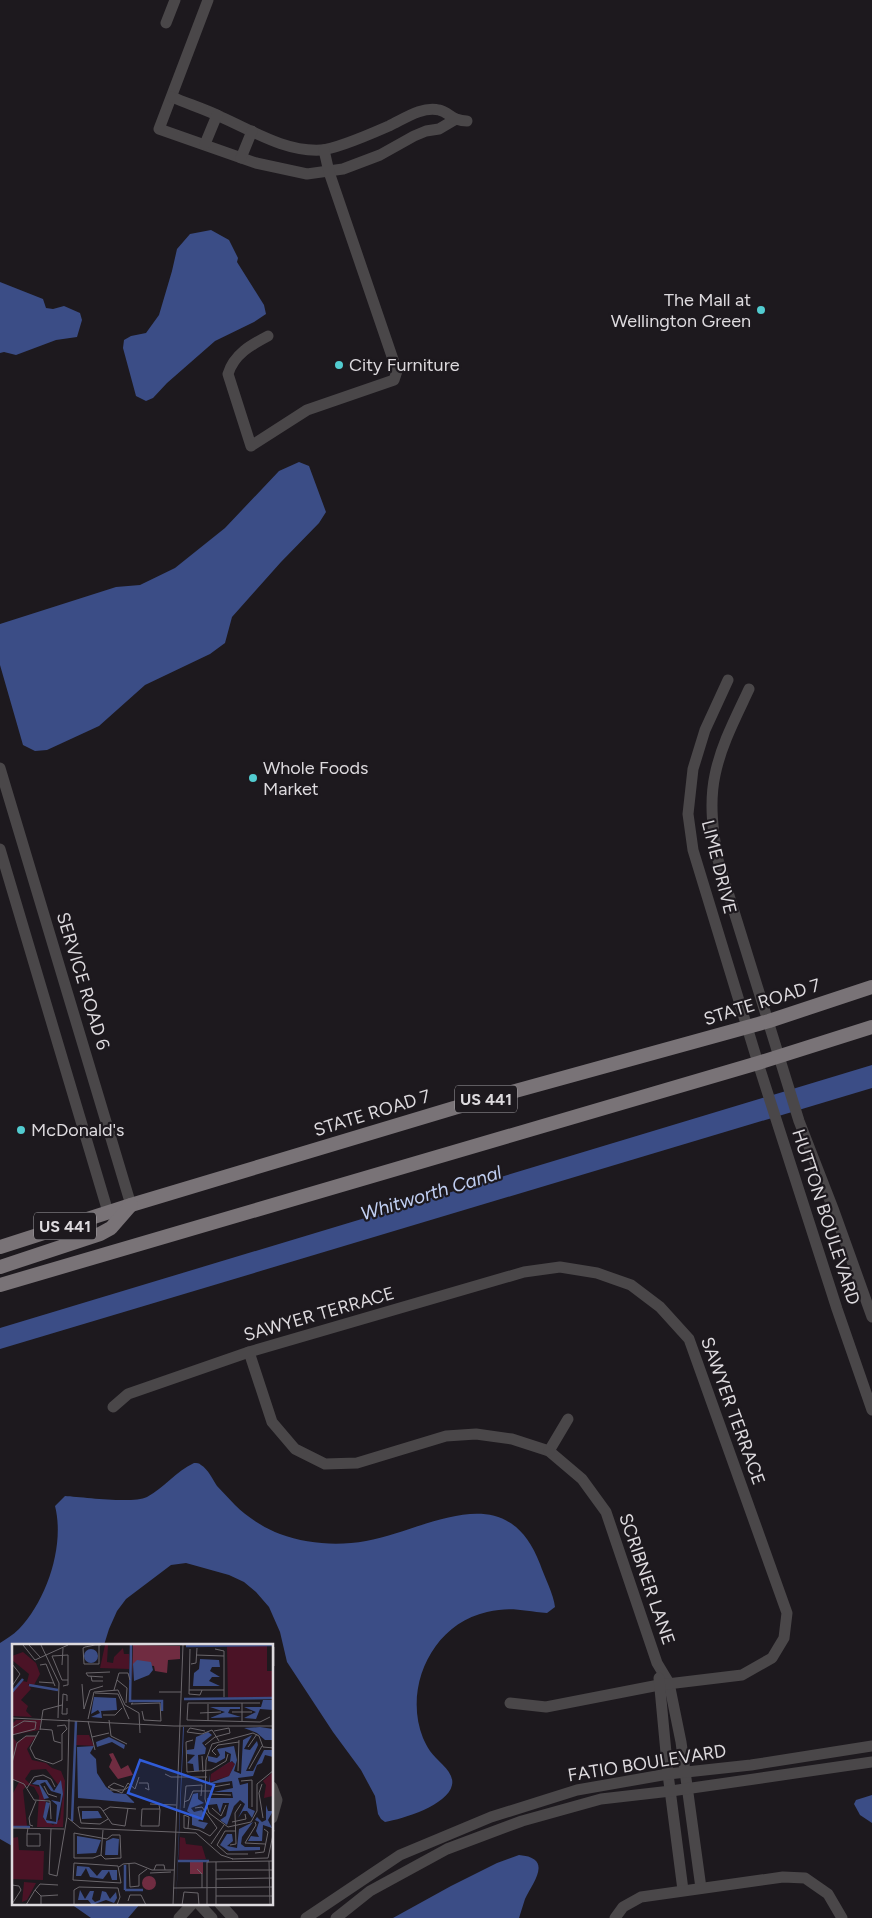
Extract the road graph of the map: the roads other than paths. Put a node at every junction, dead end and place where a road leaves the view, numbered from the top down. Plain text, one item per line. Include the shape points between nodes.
1 (175, 0) edge
2 (208, 0) edge
3 (166, 23) dead end
4 (172, 97) junction
5 (217, 115) junction
6 (252, 131) junction
7 (205, 144) junction
8 (324, 150) junction
9 (241, 158) junction
10 (329, 172) junction
11 (268, 336) dead end
12 (728, 680) dead end
13 (749, 689) dead end
14 (0, 768) edge
15 (0, 849) edge
16 (872, 987) edge
17 (769, 1021) junction
18 (747, 1027) junction
19 (872, 1027) edge
20 (779, 1055) junction
21 (758, 1063) junction
22 (131, 1205) junction
23 (108, 1212) junction
24 (0, 1247) edge
25 (0, 1267) edge
26 (0, 1286) edge
27 (872, 1317) edge
28 (249, 1352) junction
29 (113, 1407) dead end
30 (872, 1410) edge
31 (568, 1419) dead end
32 (548, 1451) junction
33 (664, 1684) junction
34 (510, 1703) dead end
35 (872, 1746) edge
36 (872, 1762) edge
37 (684, 1772) junction
38 (668, 1774) junction
39 (688, 1788) junction
40 (671, 1791) junction
41 (274, 1792) edge
42 (274, 1811) edge
43 (701, 1888) junction
44 (683, 1890) junction
45 (190, 1906) edge
46 (201, 1906) edge
47 (222, 1906) edge
48 (179, 1918) edge
49 (212, 1918) edge
50 (233, 1918) edge
51 (306, 1918) edge
52 (336, 1918) edge
53 (615, 1918) edge
54 (842, 1918) edge

1 - 3 street
2 - 4 street
4 - 5 street
4 - 7 street via 159,129
5 - 6 street
5 - 7 street
6 - 8 street via 291,147
6 - 9 street
7 - 9 street
8 - 10 street
8 - 10 street via 429,110 440,110 461,120 414,136 380,155
9 - 10 street via 286,171 307,174
10 - 11 street via 397,371 394,380 307,410 251,446 228,374 232,364 248,346
12 - 18 street, LIME DRIVE via 693,768 688,814 693,850
13 - 17 street, LIME DRIVE via 727,736 715,775 712,830 718,860
14 - 22 street, SERVICE ROAD 6
15 - 23 street
16 - 17 main road, STATE ROAD 7 / US 441
17 - 18 main road, STATE ROAD 7 / US 441
17 - 20 street, LIME DRIVE
18 - 21 street, LIME DRIVE
18 - 22 main road, STATE ROAD 7 / US 441 via 454,1108
19 - 20 main road, US 441
20 - 21 main road, US 441
20 - 27 street, HUTTON BOULEVARD via 799,1121
21 - 26 main road, US 441
21 - 30 street, HUTTON BOULEVARD
22 - 23 main road, STATE ROAD 7 / US 441
22 - 25 main road via 111,1228 100,1234
23 - 24 main road, STATE ROAD 7 / US 441
28 - 29 street, SAWYER TERRACE via 128,1394
28 - 32 street, SCRIBNER LANE via 272,1422 295,1449 325,1464 357,1463 446,1436 476,1434 512,1438
28 - 33 street, SAWYER TERRACE via 524,1272 560,1267 597,1273 630,1285 660,1307 689,1339 787,1612 784,1638 772,1658 742,1675
31 - 32 street
32 - 33 street, SCRIBNER LANE via 582,1479 606,1512
33 - 34 street, SAWYER TERRACE via 546,1707
33 - 37 street, SCRIBNER LANE via 681,1742
33 - 38 street, SCRIBNER LANE
35 - 37 street, FATIO BOULEVARD
36 - 39 street, FATIO BOULEVARD
37 - 38 street, FATIO BOULEVARD
37 - 39 street, SCRIBNER LANE
38 - 40 street, SCRIBNER LANE
38 - 51 street, FATIO BOULEVARD via 577,1790 491,1817 400,1856
39 - 40 street, FATIO BOULEVARD
39 - 43 street, SCRIBNER LANE
40 - 44 street, SCRIBNER LANE
40 - 52 street, FATIO BOULEVARD via 601,1799 522,1821 447,1849 370,1892
41 - 42 street via 277,1800
43 - 44 street
43 - 54 street via 783,1877 806,1878 828,1894
44 - 53 street via 641,1897 623,1907
45 - 48 street
46 - 49 street
47 - 50 street

